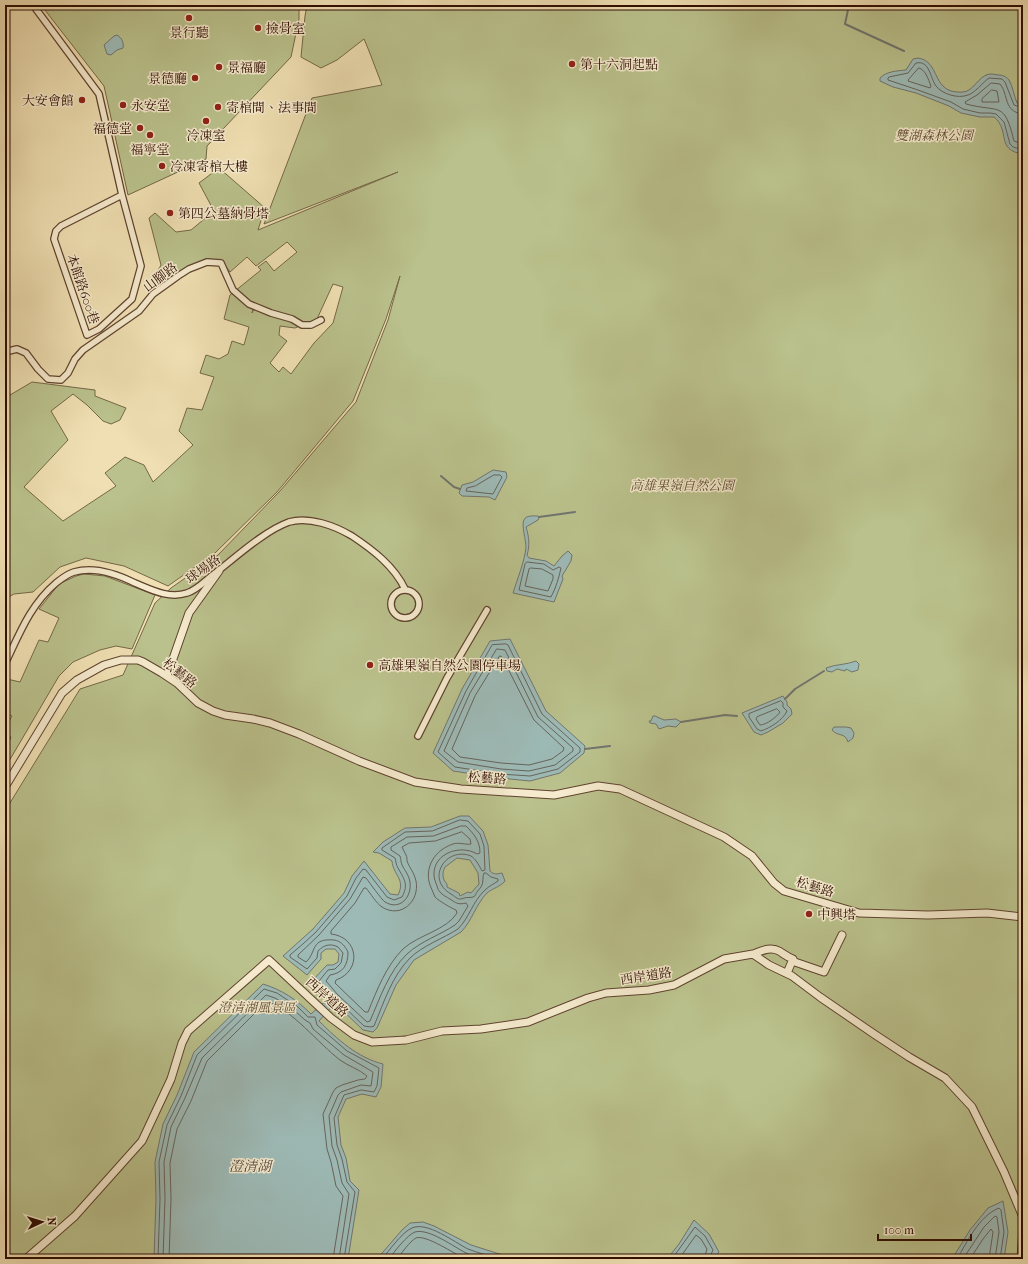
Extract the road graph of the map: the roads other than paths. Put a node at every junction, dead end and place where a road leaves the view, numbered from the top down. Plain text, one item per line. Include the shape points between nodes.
1 (33, 5) edge
2 (122, 195) junction
3 (321, 320) dead end
4 (5, 352) edge
5 (219, 570) junction
6 (405, 589) junction
7 (487, 610) dead end
8 (5, 664) edge
9 (150, 666) junction
10 (166, 676) junction
11 (188, 694) junction
12 (418, 736) dead end
13 (5, 788) edge
14 (1023, 917) edge
15 (842, 935) dead end
16 (753, 954) junction
17 (792, 961) junction
18 (787, 973) junction
19 (1023, 1217) edge
20 (1023, 1228) edge
21 (26, 1259) edge
22 (1021, 1259) edge

1 - 2 street, 本館路600巷 via 99,94
2 - 2 street, 本館路600巷 via 141,266 132,299 100,329 87,336 54,239 56,231 61,226
3 - 4 street, 山腳路 via 302,325 249,304 233,290 221,263 207,262 178,276 153,294 139,311 83,350 61,380 48,379 26,353 17,349
5 - 6 street, 球場路 via 279,527 290,522 316,522 348,534 364,544 387,563
5 - 8 street, 球場路 via 189,593 171,595 151,590 113,574 91,570 72,572 60,579 38,600
5 - 10 street via 189,613
6 - 6 street, 球場路 via 396,592 391,601 396,614 404,618 414,616 420,604 417,595
7 - 12 street via 447,678
9 - 10 street, 松藝路
9 - 11 street
9 - 13 street, 松藝路 via 138,660 121,660 104,665 76,680 62,693
10 - 11 street, 松藝路
11 - 14 street, 松藝路 via 213,711 270,723 415,782 461,789 554,795 598,786 620,789 724,837 752,856 784,891 859,913 987,913
15 - 17 street, 西岸道路 via 824,972
16 - 17 street, 西岸道路 via 775,949 793,959
16 - 18 street
16 - 21 street, 西岸道路 via 724,959 674,985 588,998 528,1022 442,1031 406,1040 372,1042 354,1035 331,1018 269,960 188,1031 171,1079 142,1140 75,1216
17 - 18 street
18 - 19 street via 874,1034 945,1078 972,1107
20 - 22 street

